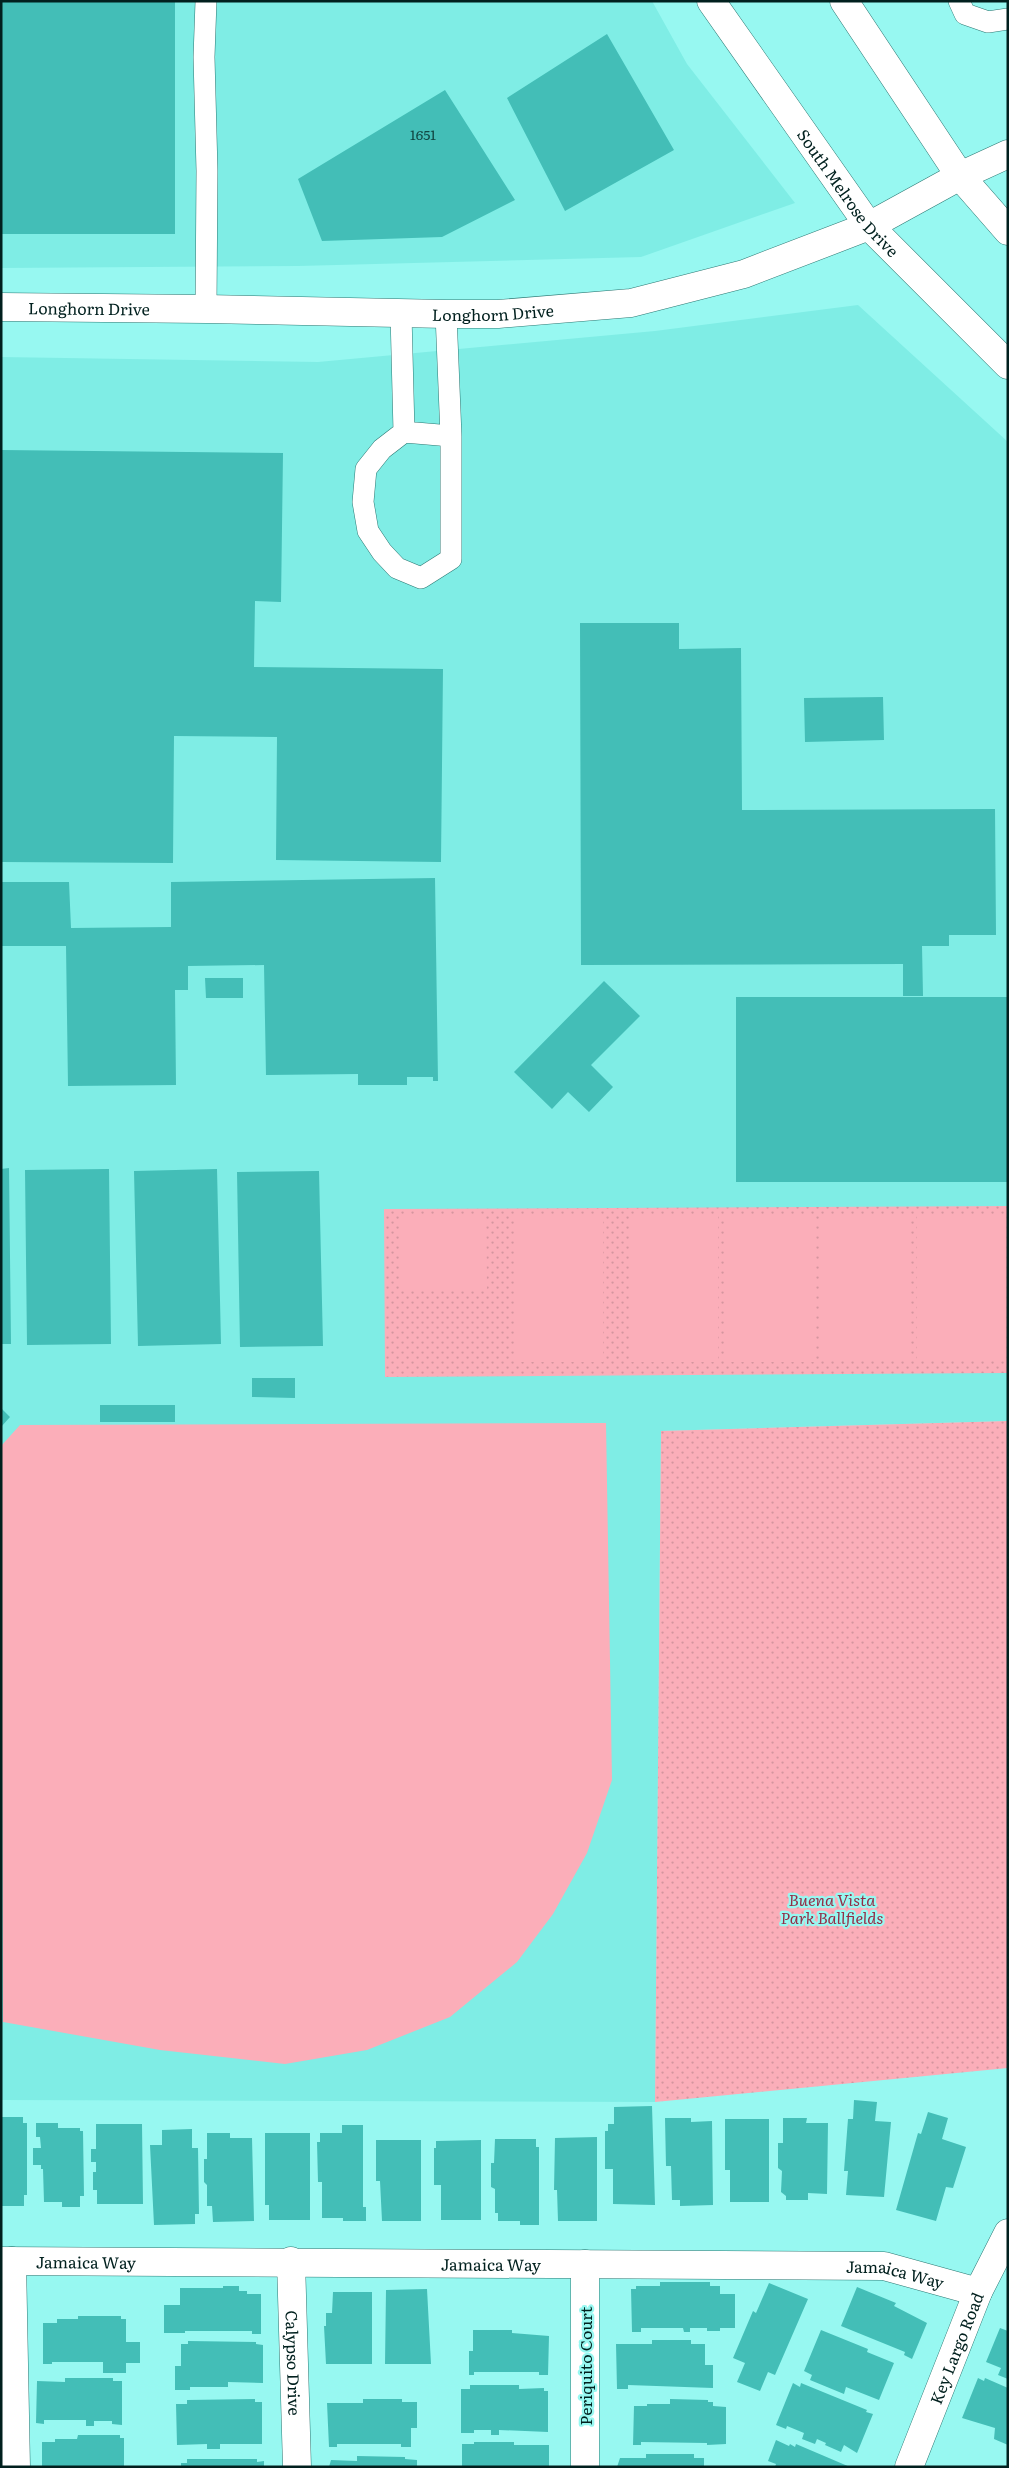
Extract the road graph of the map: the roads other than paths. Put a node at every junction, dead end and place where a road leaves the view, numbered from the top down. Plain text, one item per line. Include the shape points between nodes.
1 (206, 1) edge
2 (711, 1) edge
3 (844, 1) edge
4 (959, 1) edge
5 (1008, 19) edge
6 (1008, 154) edge
7 (960, 176) junction
8 (869, 226) junction
9 (1008, 231) edge
10 (1, 307) edge
11 (206, 309) junction
12 (401, 314) junction
13 (446, 314) junction
14 (1008, 365) edge
15 (404, 432) junction
16 (451, 436) junction
17 (1008, 2234) edge
18 (7, 2261) edge
19 (291, 2261) junction
20 (585, 2264) junction
21 (978, 2292) junction
22 (16, 2467) edge
23 (297, 2467) edge
24 (585, 2467) edge
25 (909, 2467) edge

1 - 11 lane
2 - 8 street, South Melrose Drive
3 - 7 street
4 - 5 lane via 965,14 988,22
6 - 7 street, Longhorn Drive
7 - 8 street, Longhorn Drive
7 - 9 street
8 - 13 street, Longhorn Drive via 744,274 631,303 498,314
8 - 14 street, South Melrose Drive
10 - 11 street, Longhorn Drive
11 - 12 street, Longhorn Drive
12 - 13 street, Longhorn Drive
12 - 15 lane
13 - 16 lane
15 - 16 lane
15 - 16 lane via 382,449 366,469 363,502 368,531 382,552 397,568 422,578 451,559
17 - 21 street, Key Largo Road
18 - 19 street, Jamaica Way
18 - 22 street
19 - 20 street, Jamaica Way
19 - 23 street, Calypso Drive
20 - 21 street, Jamaica Way via 884,2266
20 - 24 street, Periquito Court
21 - 25 street, Key Largo Road

